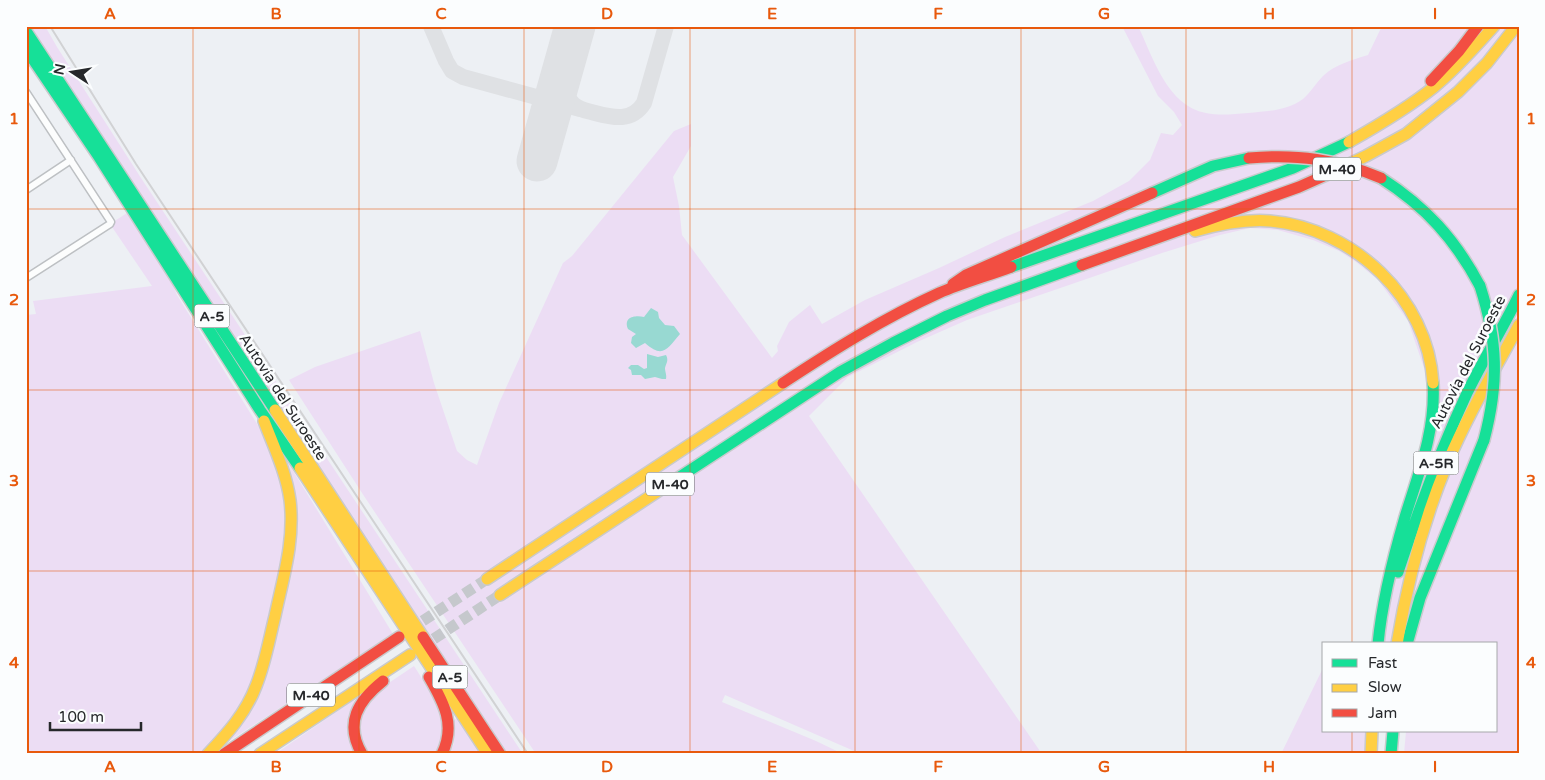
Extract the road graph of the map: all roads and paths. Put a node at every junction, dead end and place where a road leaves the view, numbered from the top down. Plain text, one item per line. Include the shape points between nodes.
1 (1478, 26) edge
2 (1494, 26) edge
3 (1516, 26) edge
4 (26, 31) edge
5 (26, 49) edge
6 (28, 96) edge
7 (1413, 104) junction
8 (71, 160) junction
9 (26, 190) edge
10 (1119, 251) junction
11 (26, 278) edge
12 (940, 293) junction
13 (1519, 294) edge
14 (1519, 325) edge
15 (260, 410) junction
16 (349, 543) junction
17 (487, 579) tunnel mouth
18 (500, 596) tunnel mouth
19 (399, 637) tunnel mouth
20 (1378, 642) edge
21 (1383, 642) edge
22 (1397, 642) edge
23 (1407, 642) edge
24 (1372, 732) edge
25 (1388, 732) edge
26 (1393, 732) edge
27 (208, 754) edge
28 (224, 754) edge
29 (260, 754) edge
30 (362, 754) edge
31 (442, 754) edge
32 (488, 754) edge
33 (500, 754) edge
34 (1371, 754) edge
35 (1389, 754) edge

1 - 7 highway
2 - 7 highway, M-40 via 1465,59
3 - 10 highway, M-40 via 1464,86 1406,134 1299,187
4 - 33 highway, Autovía del Suroeste / A-5
5 - 15 highway, Autovía del Suroeste / A-5 via 99,157
6 - 8 street
7 - 12 highway, M-40 via 1338,148 1293,168
8 - 9 street
8 - 11 street via 110,224
10 - 18 highway, M-40 via 984,300 864,358
10 - 20 highway via 1155,245 1200,229 1236,222 1282,222 1310,229 1358,253 1398,291 1423,337 1435,393 1426,457 1390,571
12 - 17 highway, M-40 via 822,357
12 - 23 highway, bridge via 966,275 1166,186 1213,166 1249,158 1308,156 1348,165 1381,178 1417,202 1463,254 1480,286 1492,325 1496,370 1491,416 1484,440 1428,579
13 - 21 highway, Autovía del Suroeste / A-5R via 1461,405 1437,460 1397,573
14 - 22 highway, Autovía del Suroeste / A-5R via 1472,408 1447,464 1424,524 1404,600
15 - 16 highway, Autovía del Suroeste / A-5
15 - 27 highway via 285,474 292,528 289,553 256,687 241,716
16 - 31 highway via 349,551 440,696 449,723
16 - 32 highway, Autovía del Suroeste / A-5
19 - 28 highway, M-40
24 - 34 highway
25 - 35 highway
26 - 35 highway
29 - 30 highway, M-40 via 410,655 359,705 354,730 356,746

